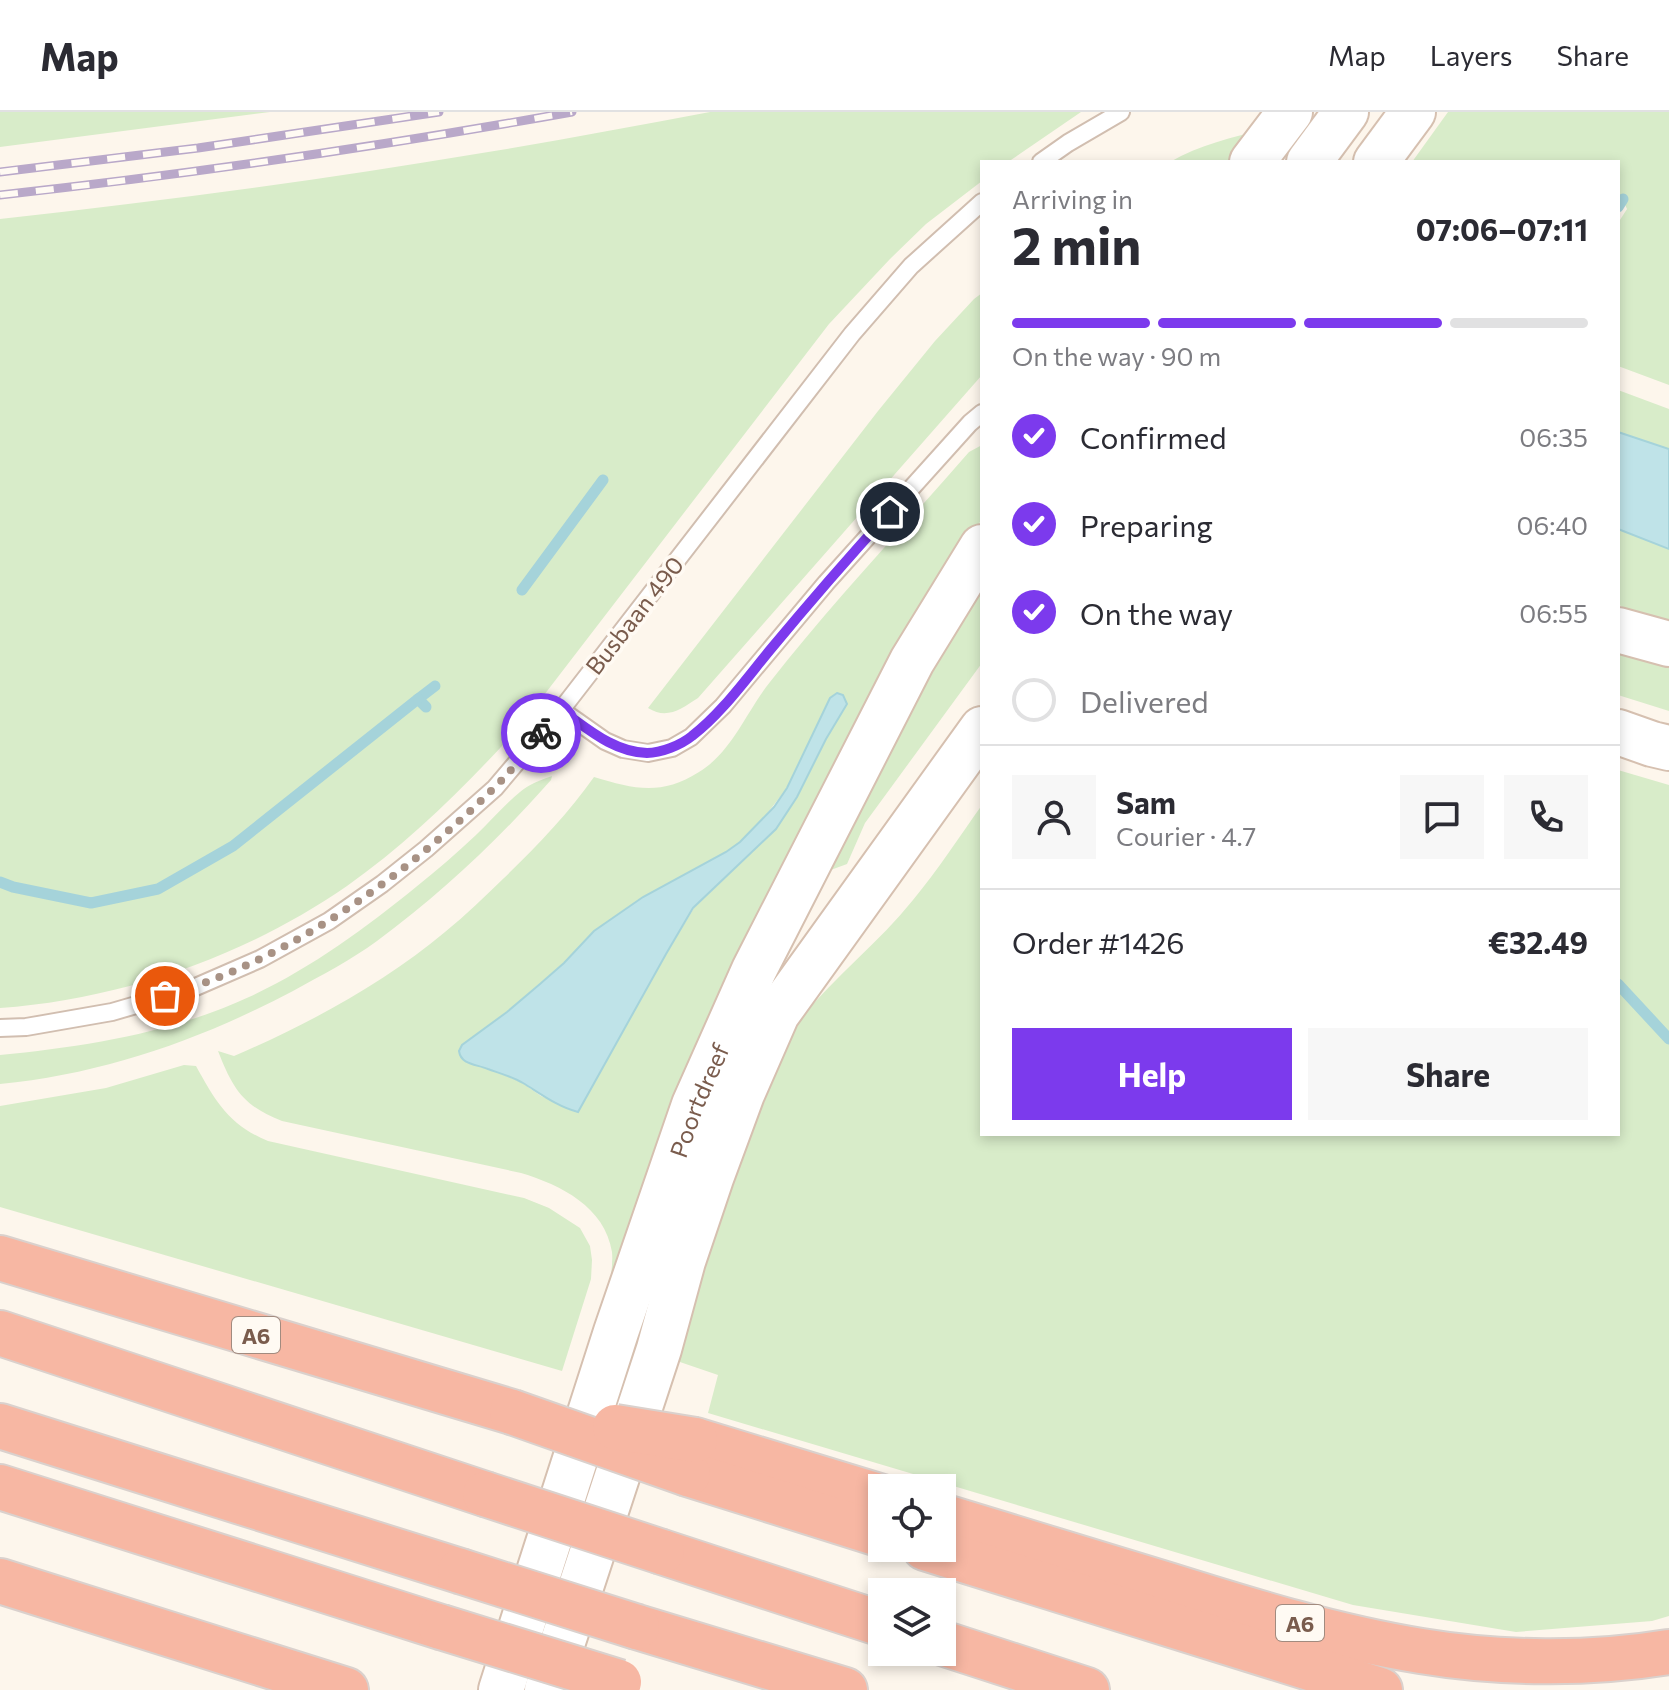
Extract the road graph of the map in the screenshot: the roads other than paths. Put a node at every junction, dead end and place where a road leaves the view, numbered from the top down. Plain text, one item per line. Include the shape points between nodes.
1 (1121, 112) edge
2 (1290, 112) edge
3 (1346, 112) edge
4 (1413, 112) edge
5 (1044, 160) edge
6 (1254, 160) edge
7 (1310, 160) edge
8 (1377, 160) edge
9 (980, 204) edge
10 (980, 415) edge
11 (980, 550) edge
12 (1620, 631) edge
13 (1669, 644) edge
14 (561, 710) junction
15 (980, 732) edge
16 (1620, 733) edge
17 (1669, 748) edge
18 (0, 1028) edge
19 (0, 1258) edge
20 (0, 1333) edge
21 (0, 1426) edge
22 (692, 1457) junction
23 (0, 1487) edge
24 (868, 1494) edge
25 (956, 1520) edge
26 (868, 1529) edge
27 (956, 1558) edge
28 (0, 1581) edge
29 (868, 1619) edge
30 (956, 1648) edge
31 (1669, 1652) edge
32 (300, 1682) edge
33 (631, 1686) edge
34 (346, 1690) edge
35 (501, 1690) edge
36 (547, 1690) edge
37 (845, 1690) edge
38 (1087, 1690) edge
39 (1380, 1690) edge

1 - 5 lane
2 - 6 main road
3 - 7 main road
4 - 8 main road
9 - 14 lane, Busbaan 490 via 911,266 852,334
10 - 14 lane via 691,737 648,753 623,749
11 - 35 main road, Poortdreef via 912,661 754,970 694,1105
12 - 13 main road
14 - 18 lane, Busbaan 490 via 495,788 426,849 329,921 191,989 112,1012
15 - 36 main road, Poortdreef via 777,1014 711,1178
16 - 17 main road
19 - 22 highway, A6, bridge via 512,1412
20 - 29 highway, bridge
21 - 37 highway, bridge
22 - 24 highway, A6
22 - 26 highway, A6
23 - 33 highway, bridge
25 - 31 highway, A6 via 1261,1614 1422,1651 1570,1662
27 - 39 highway, A6
28 - 32 highway
30 - 38 highway
32 - 34 highway

